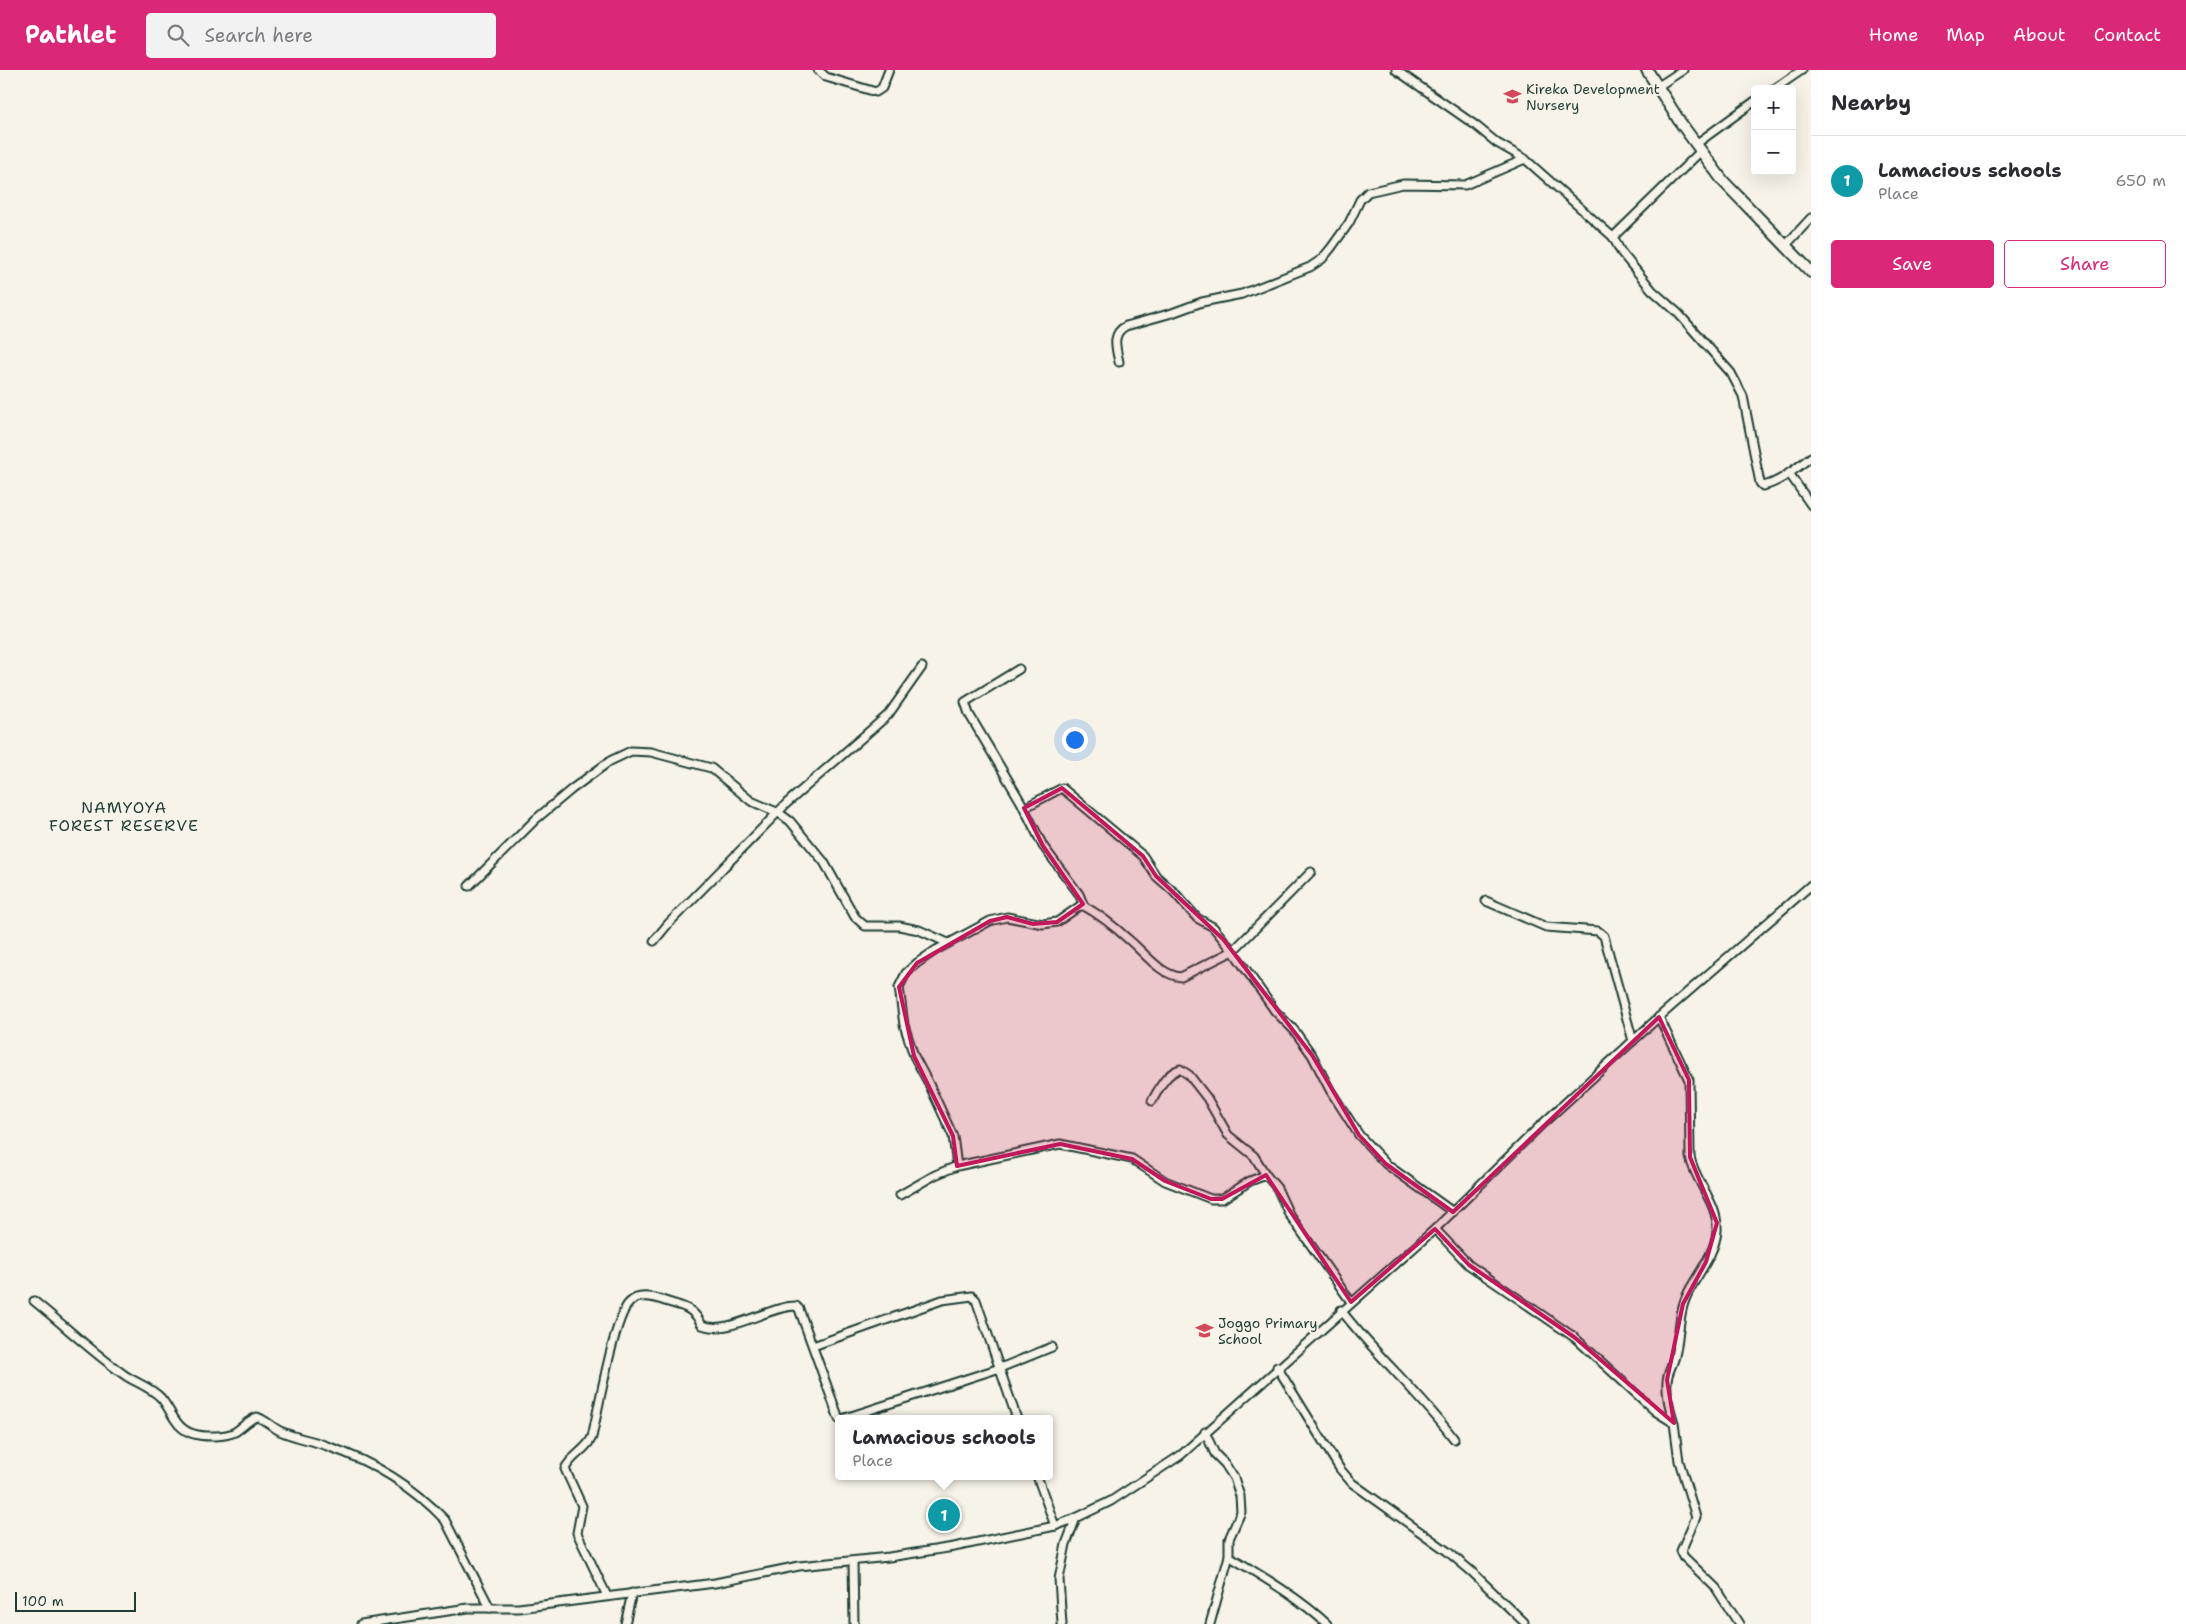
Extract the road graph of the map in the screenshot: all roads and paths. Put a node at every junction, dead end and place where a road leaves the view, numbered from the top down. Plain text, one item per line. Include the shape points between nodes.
1 (818, 70) edge
2 (890, 70) edge
3 (1396, 70) edge
4 (1647, 70) edge
5 (1683, 70) edge
6 (1802, 70) edge
7 (1780, 85) edge
8 (1657, 87) junction
9 (1751, 104) edge
10 (1698, 148) junction
11 (1525, 159) junction
12 (1811, 218) edge
13 (1613, 237) junction
14 (1786, 246) junction
15 (1811, 272) edge
16 (1119, 362) dead end
17 (1811, 458) edge
18 (1789, 473) junction
19 (1811, 504) edge
20 (922, 667) dead end
21 (1019, 669) dead end
22 (1024, 808) junction
23 (779, 813) junction
24 (1311, 872) dead end
25 (1811, 885) edge
26 (469, 886) dead end
27 (1486, 901) dead end
28 (1084, 906) junction
29 (654, 941) dead end
30 (948, 944) junction
31 (1233, 951) junction
32 (1659, 1017) junction
33 (1633, 1041) junction
34 (1152, 1101) dead end
35 (957, 1166) junction
36 (1266, 1175) junction
37 (900, 1196) dead end
38 (1453, 1212) junction
39 (1435, 1228) junction
40 (34, 1301) dead end
41 (1351, 1302) junction
42 (1341, 1310) junction
43 (813, 1346) junction
44 (1052, 1347) dead end
45 (1000, 1368) junction
46 (1277, 1368) junction
47 (839, 1415) edge
48 (853, 1415) edge
49 (1016, 1415) edge
50 (1674, 1423) junction
51 (1205, 1432) junction
52 (1454, 1439) dead end
53 (1038, 1480) edge
54 (1076, 1518) junction
55 (1054, 1526) junction
56 (1228, 1556) junction
57 (853, 1562) junction
58 (632, 1593) junction
59 (607, 1596) junction
60 (490, 1608) junction
61 (1524, 1622) dead end
62 (361, 1624) edge
63 (626, 1624) edge
64 (854, 1624) edge
65 (1062, 1624) edge
66 (1210, 1624) edge
67 (1327, 1624) edge
68 (1739, 1624) edge

1 - 2 street via 826,77 876,92 886,82
3 - 11 street via 1497,143
4 - 8 street
5 - 8 street
6 - 7 street
8 - 10 street
9 - 10 street
10 - 13 street
10 - 14 street via 1723,181
11 - 13 street
11 - 16 street via 1465,185 1403,184 1368,192 1322,259 1310,267 1242,294 1202,302 1120,329 1115,337
12 - 14 street
13 - 18 street via 1652,290 1678,313 1731,373 1743,396 1760,483 1768,485
14 - 15 street
17 - 18 street
18 - 19 street
20 - 23 street via 888,715
21 - 22 street via 965,702
22 - 28 street via 1043,846 1079,894
22 - 31 street via 1062,788 1143,856 1156,876 1197,918 1213,927
23 - 26 street via 751,801 711,768 651,752 631,751 610,761 536,819
23 - 29 street
23 - 30 street via 790,821 824,862 855,917 865,926 899,926 919,930
24 - 31 street
25 - 32 street
27 - 33 street via 1546,927 1598,931 1604,936
28 - 30 street via 1057,922 1043,924 1007,917 990,921
28 - 31 street via 1174,976 1181,977
30 - 35 street via 917,963 906,973 899,987 904,1025 914,1056 953,1136
31 - 38 street via 1275,1011 1312,1055 1359,1134 1386,1164
32 - 33 street
32 - 50 street via 1689,1080 1690,1157 1716,1223 1715,1240 1683,1304 1675,1357 1667,1380 1667,1400
33 - 38 street
34 - 36 street via 1164,1080 1180,1069 1207,1098 1228,1135 1254,1156
35 - 36 street via 1060,1144 1132,1159 1165,1181 1211,1200 1222,1199
35 - 37 street
36 - 41 street via 1277,1188 1289,1214
38 - 39 street
39 - 41 street
39 - 50 street via 1469,1265 1574,1337 1655,1411
40 - 60 street via 126,1376 160,1396 176,1423 193,1434 229,1434 257,1417 277,1430 329,1446 392,1476 445,1520
41 - 42 street
42 - 46 street
42 - 52 street via 1361,1337 1415,1392
43 - 45 street via 942,1300 972,1296
43 - 47 street
43 - 59 street via 796,1306 710,1327 702,1325 690,1309 654,1296 630,1301 617,1330 590,1443 568,1461 565,1469 582,1506 577,1532
44 - 45 street
45 - 48 street
45 - 49 street
46 - 51 street
46 - 61 street via 1352,1483 1472,1571
50 - 68 street via 1679,1461 1696,1517 1681,1551 1716,1588
51 - 54 street via 1180,1455 1136,1486
51 - 56 street via 1215,1454 1234,1478 1240,1496 1241,1512 1229,1539
53 - 55 street
54 - 55 street
54 - 65 street via 1066,1544 1059,1579
55 - 57 street via 954,1547
56 - 66 street
56 - 67 street via 1309,1607
57 - 58 street via 799,1566 715,1583
57 - 64 street
58 - 59 street
58 - 63 street
59 - 60 street via 528,1607
60 - 62 street via 468,1608

